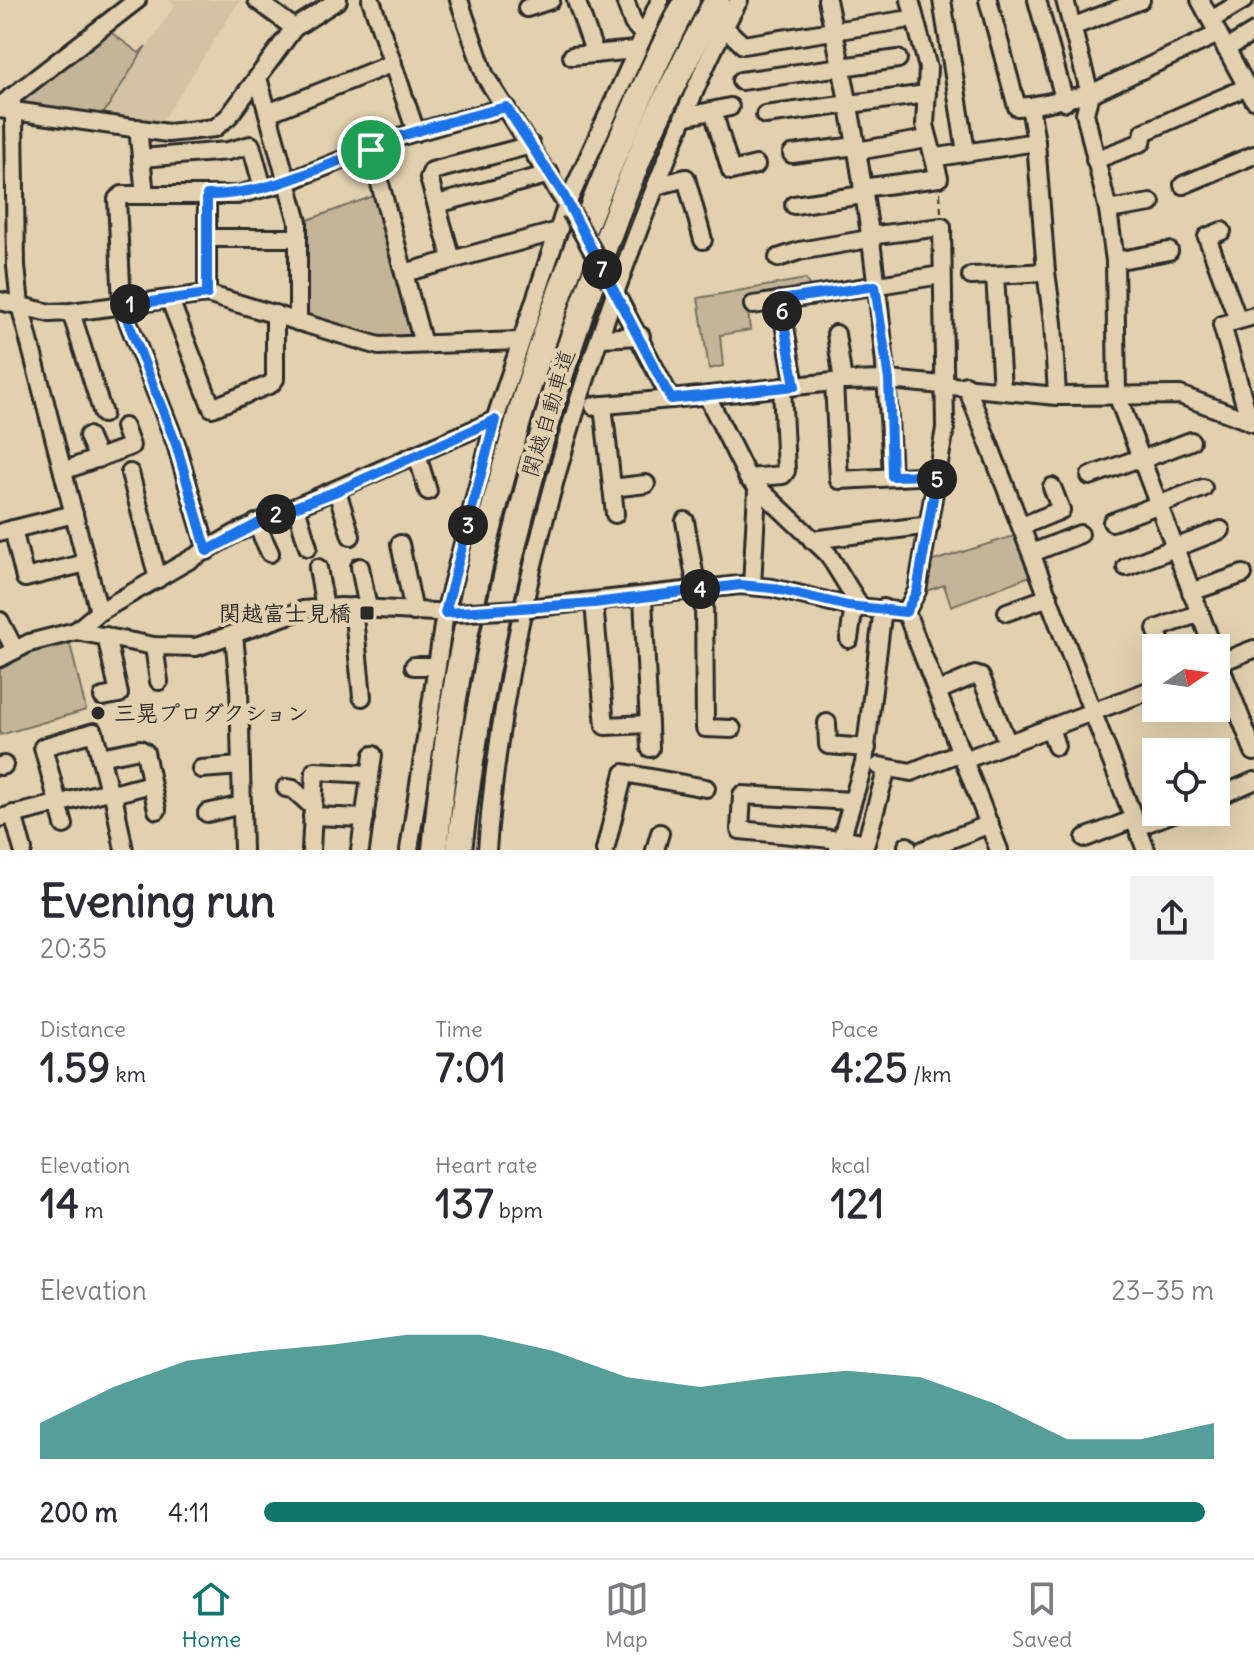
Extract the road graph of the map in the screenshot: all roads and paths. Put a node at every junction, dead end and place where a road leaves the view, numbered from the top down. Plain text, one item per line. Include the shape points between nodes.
1 (137, 0) edge
2 (257, 0) edge
3 (338, 0) edge
4 (371, 0) edge
5 (459, 0) edge
6 (551, 0) edge
7 (576, 0) edge
8 (625, 0) edge
9 (660, 0) edge
10 (687, 0) edge
11 (717, 0) edge
12 (739, 0) edge
13 (827, 0) edge
14 (910, 0) edge
15 (942, 0) edge
16 (988, 0) edge
17 (1037, 0) edge
18 (1065, 0) edge
19 (1141, 0) edge
20 (1200, 0) edge
21 (1244, 0) edge
22 (527, 8) dead end
23 (904, 20) dead end
24 (724, 27) junction
25 (1072, 27) junction
26 (294, 28) junction
27 (834, 32) junction
28 (1254, 32) edge
29 (643, 34) junction
30 (1218, 34) junction
31 (635, 50) junction
32 (595, 54) junction
33 (572, 56) dead end
34 (898, 59) dead end
35 (393, 63) junction
36 (843, 67) junction
37 (258, 78) junction
38 (741, 81) dead end
39 (1249, 85) edge
40 (927, 94) junction
41 (1090, 94) junction
42 (1065, 102) junction
43 (850, 104) junction
44 (6, 105) edge
45 (1030, 106) junction
46 (506, 107) junction
47 (268, 113) junction
48 (765, 115) dead end
49 (683, 117) junction
50 (138, 128) junction
51 (416, 132) junction
52 (927, 139) junction
53 (1036, 142) junction
54 (531, 145) junction
55 (857, 148) junction
56 (371, 150) junction
57 (966, 152) junction
58 (792, 154) dead end
59 (1254, 155) edge
60 (938, 157) dead end
61 (141, 158) junction
62 (1095, 160) junction
63 (756, 165) dead end
64 (550, 174) junction
65 (939, 178) junction
66 (287, 182) junction
67 (1183, 185) dead end
68 (656, 186) junction
69 (263, 188) junction
70 (863, 192) junction
71 (145, 195) junction
72 (207, 195) junction
73 (1151, 203) dead end
74 (437, 204) junction
75 (794, 205) dead end
76 (7, 208) edge
77 (569, 208) junction
78 (1108, 210) junction
79 (942, 227) junction
80 (558, 231) junction
81 (1222, 231) dead end
82 (207, 238) junction
83 (298, 238) junction
84 (869, 238) junction
85 (703, 240) dead end
86 (1169, 251) dead end
87 (778, 258) dead end
88 (452, 260) junction
89 (1115, 261) junction
90 (1046, 272) junction
91 (404, 273) junction
92 (941, 275) junction
93 (995, 275) junction
94 (971, 276) dead end
95 (875, 286) junction
96 (613, 288) junction
97 (207, 294) junction
98 (170, 300) junction
99 (780, 300) junction
100 (0, 301) edge
101 (20, 305) junction
102 (753, 305) dead end
103 (122, 306) junction
104 (71, 312) junction
105 (275, 314) junction
106 (1246, 318) edge
107 (298, 322) junction
108 (836, 334) dead end
109 (641, 336) junction
110 (600, 338) junction
111 (520, 341) junction
112 (423, 344) junction
113 (889, 380) junction
114 (839, 381) junction
115 (944, 382) junction
116 (966, 385) junction
117 (789, 386) junction
118 (1002, 389) junction
119 (1117, 395) junction
120 (707, 396) junction
121 (1057, 396) junction
122 (671, 399) junction
123 (603, 405) junction
124 (97, 408) dead end
125 (577, 408) junction
126 (495, 420) junction
127 (1252, 423) edge
128 (124, 427) dead end
129 (88, 436) dead end
130 (1191, 441) dead end
131 (417, 455) junction
132 (98, 459) junction
133 (1141, 459) junction
134 (63, 471) junction
135 (130, 473) dead end
136 (937, 475) junction
137 (892, 476) junction
138 (1090, 476) dead end
139 (646, 484) dead end
140 (753, 484) junction
141 (1052, 487) dead end
142 (612, 488) junction
143 (1203, 488) dead end
144 (337, 491) junction
145 (428, 491) dead end
146 (1157, 505) junction
147 (296, 507) junction
148 (74, 514) junction
149 (615, 514) dead end
150 (685, 521) dead end
151 (1112, 522) dead end
152 (256, 523) junction
153 (930, 525) junction
154 (1022, 526) junction
155 (1221, 530) dead end
156 (7, 531) edge
157 (1080, 534) dead end
158 (351, 536) dead end
159 (812, 540) junction
160 (400, 544) dead end
161 (308, 547) dead end
162 (1175, 549) junction
163 (207, 551) junction
164 (270, 553) dead end
165 (1032, 553) junction
166 (86, 563) junction
167 (360, 567) dead end
168 (1126, 567) dead end
169 (318, 568) dead end
170 (1243, 574) dead end
171 (158, 579) junction
172 (752, 586) junction
173 (701, 589) junction
174 (1191, 592) junction
175 (643, 597) junction
176 (1049, 597) junction
177 (594, 603) junction
178 (857, 606) junction
179 (325, 608) junction
180 (361, 608) junction
181 (883, 608) junction
182 (521, 609) junction
183 (99, 612) junction
184 (414, 612) junction
185 (906, 612) junction
186 (1007, 612) dead end
187 (449, 613) junction
188 (1200, 613) junction
189 (0, 621) edge
190 (76, 631) junction
191 (1158, 634) edge
192 (1207, 634) edge
193 (234, 635) junction
194 (106, 636) junction
195 (849, 639) dead end
196 (154, 646) junction
197 (1254, 649) edge
198 (7, 654) edge
199 (1230, 655) edge
200 (414, 666) dead end
201 (435, 666) junction
202 (159, 681) dead end
203 (938, 691) junction
204 (1142, 693) edge
205 (1230, 693) edge
206 (103, 697) dead end
207 (362, 697) dead end
208 (1093, 712) junction
209 (827, 723) dead end
210 (649, 724) junction
211 (1050, 728) junction
212 (732, 729) dead end
213 (1008, 744) junction
214 (1056, 746) dead end
215 (650, 748) dead end
216 (1254, 752) edge
217 (373, 755) dead end
218 (865, 755) junction
219 (963, 756) junction
220 (100, 757) junction
221 (241, 766) junction
222 (887, 768) junction
223 (201, 769) dead end
224 (370, 774) junction
225 (1254, 781) edge
226 (151, 784) junction
227 (286, 788) dead end
228 (698, 790) dead end
229 (1230, 791) edge
230 (111, 792) junction
231 (852, 801) junction
232 (59, 802) junction
233 (242, 805) junction
234 (157, 810) dead end
235 (312, 812) junction
236 (207, 813) dead end
237 (7, 816) edge
238 (365, 818) junction
239 (1142, 821) edge
240 (1135, 823) junction
241 (990, 824) junction
242 (64, 825) dead end
243 (660, 833) dead end
244 (1085, 838) dead end
245 (840, 843) edge
246 (913, 849) edge
247 (23, 850) edge
248 (124, 850) edge
249 (243, 850) edge
250 (311, 850) edge
251 (360, 850) edge
252 (409, 850) edge
253 (435, 850) edge
254 (459, 850) edge
255 (487, 850) edge
256 (605, 850) edge
257 (655, 850) edge
258 (999, 850) edge
259 (1146, 850) edge

1 - 44 street
2 - 26 street
3 - 26 street
4 - 35 street
5 - 46 street via 485,76
6 - 22 street
7 - 32 street
8 - 29 street
9 - 29 street
10 - 253 highway, 関越自動車道 via 587,220 528,396 476,589
11 - 254 highway, 関越自動車道 via 647,139 572,332 536,445 482,687
12 - 24 street
13 - 27 street
14 - 40 street via 928,68
15 - 57 street
16 - 45 street via 1017,107
17 - 42 street
18 - 25 street
19 - 25 street
20 - 30 street
21 - 30 street
23 - 27 street
24 - 27 street via 743,45
24 - 49 street
25 - 41 street
26 - 37 street
27 - 36 street
28 - 30 street
29 - 31 street
30 - 39 street
30 - 41 street
31 - 32 street
31 - 77 street
32 - 33 street
34 - 36 street
35 - 47 street
35 - 51 street
36 - 38 street
36 - 43 street
37 - 47 street
37 - 50 street via 215,128 168,133
39 - 62 street via 1144,132 1142,142
40 - 43 street
40 - 52 street
41 - 42 street
41 - 62 street via 1085,113
42 - 45 street
43 - 48 street
43 - 55 street
44 - 50 street
44 - 76 street
45 - 53 street
46 - 51 street
46 - 54 street
47 - 66 street
49 - 63 street via 721,109 731,171
49 - 68 street
50 - 61 street
51 - 56 street
52 - 55 street
52 - 65 street
53 - 57 street
53 - 90 street
54 - 64 street
54 - 74 street via 432,171 429,178
55 - 58 street
55 - 70 street
56 - 66 street
56 - 91 street
57 - 60 street
59 - 67 street
61 - 69 street via 251,145
61 - 71 street
62 - 78 street
64 - 74 street
64 - 77 street
65 - 70 street
65 - 79 path
66 - 69 street
66 - 83 street
68 - 85 street via 686,178
68 - 96 street
69 - 72 street
70 - 75 street
70 - 84 street
71 - 72 street
71 - 103 street via 117,199
72 - 82 street
73 - 78 street
74 - 88 street
76 - 101 street
77 - 80 street
77 - 96 street, bridge
78 - 89 street
79 - 84 street
79 - 92 street
80 - 88 street
80 - 111 street
81 - 106 street via 1207,237
82 - 83 street
82 - 97 street
83 - 107 street
84 - 87 street
84 - 95 street
86 - 89 street
88 - 91 street
89 - 119 street
90 - 93 street
90 - 121 street
91 - 112 street
92 - 95 street
92 - 115 street
93 - 94 street
93 - 118 street
95 - 99 street
95 - 113 street
96 - 109 street
96 - 110 street
97 - 98 street
97 - 105 street
98 - 103 street
98 - 105 street via 212,408 275,379
99 - 102 street
99 - 117 street
100 - 101 street
101 - 104 street
101 - 134 street
103 - 104 street
103 - 163 street via 176,444
104 - 124 street
105 - 107 street
106 - 127 street via 1222,325
107 - 112 street via 379,346
108 - 114 street
109 - 110 street
109 - 122 street
110 - 125 street
111 - 112 street
111 - 126 street
113 - 114 street
113 - 115 street
113 - 137 street
114 - 117 street
114 - 137 street via 839,480
115 - 116 street
115 - 136 street via 945,428
116 - 118 street
116 - 154 street
117 - 120 street
117 - 140 street via 786,471
118 - 121 street
119 - 121 street
119 - 127 street via 1180,395
119 - 133 street
120 - 122 street
120 - 140 street
122 - 123 street
123 - 125 street
123 - 142 street
125 - 182 street
126 - 131 street
126 - 187 street
128 - 132 street via 131,446
129 - 132 street
130 - 133 street
131 - 144 street
131 - 145 street
132 - 134 street
133 - 138 street
133 - 146 street
134 - 148 street
135 - 171 street
136 - 137 street
136 - 153 street
139 - 142 street
140 - 159 street
140 - 172 street
141 - 154 street via 1061,510
142 - 149 street
143 - 146 street
144 - 147 street
144 - 158 street
146 - 151 street
146 - 162 street
147 - 152 street
147 - 161 street
148 - 156 street
148 - 166 street
150 - 173 street
152 - 163 street
152 - 164 street
153 - 159 street
153 - 185 street via 917,591
154 - 165 street
155 - 162 street
156 - 166 street via 25,578
157 - 165 street
159 - 178 street via 828,554
160 - 184 street
162 - 168 street
162 - 174 street
163 - 171 street
165 - 176 street
166 - 183 street
167 - 180 street
169 - 179 street
170 - 174 street
171 - 183 street
172 - 173 street
172 - 178 street
173 - 175 street
173 - 212 street via 705,728
174 - 188 street
175 - 177 street
175 - 210 street
176 - 186 street
176 - 208 street
177 - 182 street
177 - 210 street via 605,726
178 - 181 street
178 - 195 street
179 - 180 street
179 - 193 street via 285,615
180 - 184 street
180 - 207 street
181 - 185 street
181 - 218 street
182 - 187 street, bridge
182 - 255 street
183 - 190 street
184 - 187 street
185 - 203 street
187 - 201 street
188 - 191 street via 1156,629
188 - 192 street
189 - 198 street
190 - 194 street
190 - 198 street
193 - 196 street via 196,647
193 - 221 street
194 - 196 street
194 - 206 street via 119,694
196 - 202 street
197 - 199 street
200 - 201 street
201 - 252 street
203 - 213 street via 981,677
203 - 219 street
204 - 208 street
205 - 216 street
208 - 211 street
208 - 240 street
209 - 218 street via 828,745
210 - 215 street
211 - 213 street
211 - 214 street
213 - 219 street
217 - 224 street
218 - 222 street
218 - 231 street
219 - 222 street via 911,772
219 - 241 street
220 - 226 street via 140,749
220 - 230 street
220 - 232 street via 94,732 43,747
221 - 223 street
221 - 233 street
222 - 245 street via 866,843
224 - 235 street via 315,771
224 - 238 street
225 - 229 street
226 - 230 street
226 - 234 street
227 - 235 street via 293,789
228 - 256 street via 618,772
230 - 232 street
230 - 248 street
231 - 245 street
231 - 245 street via 742,795 740,830
232 - 237 street
232 - 242 street
233 - 236 street
233 - 249 street
235 - 238 street
235 - 250 street
237 - 247 street
238 - 251 street
239 - 240 street
240 - 244 street
240 - 259 street
241 - 246 street
241 - 258 street
243 - 257 street

